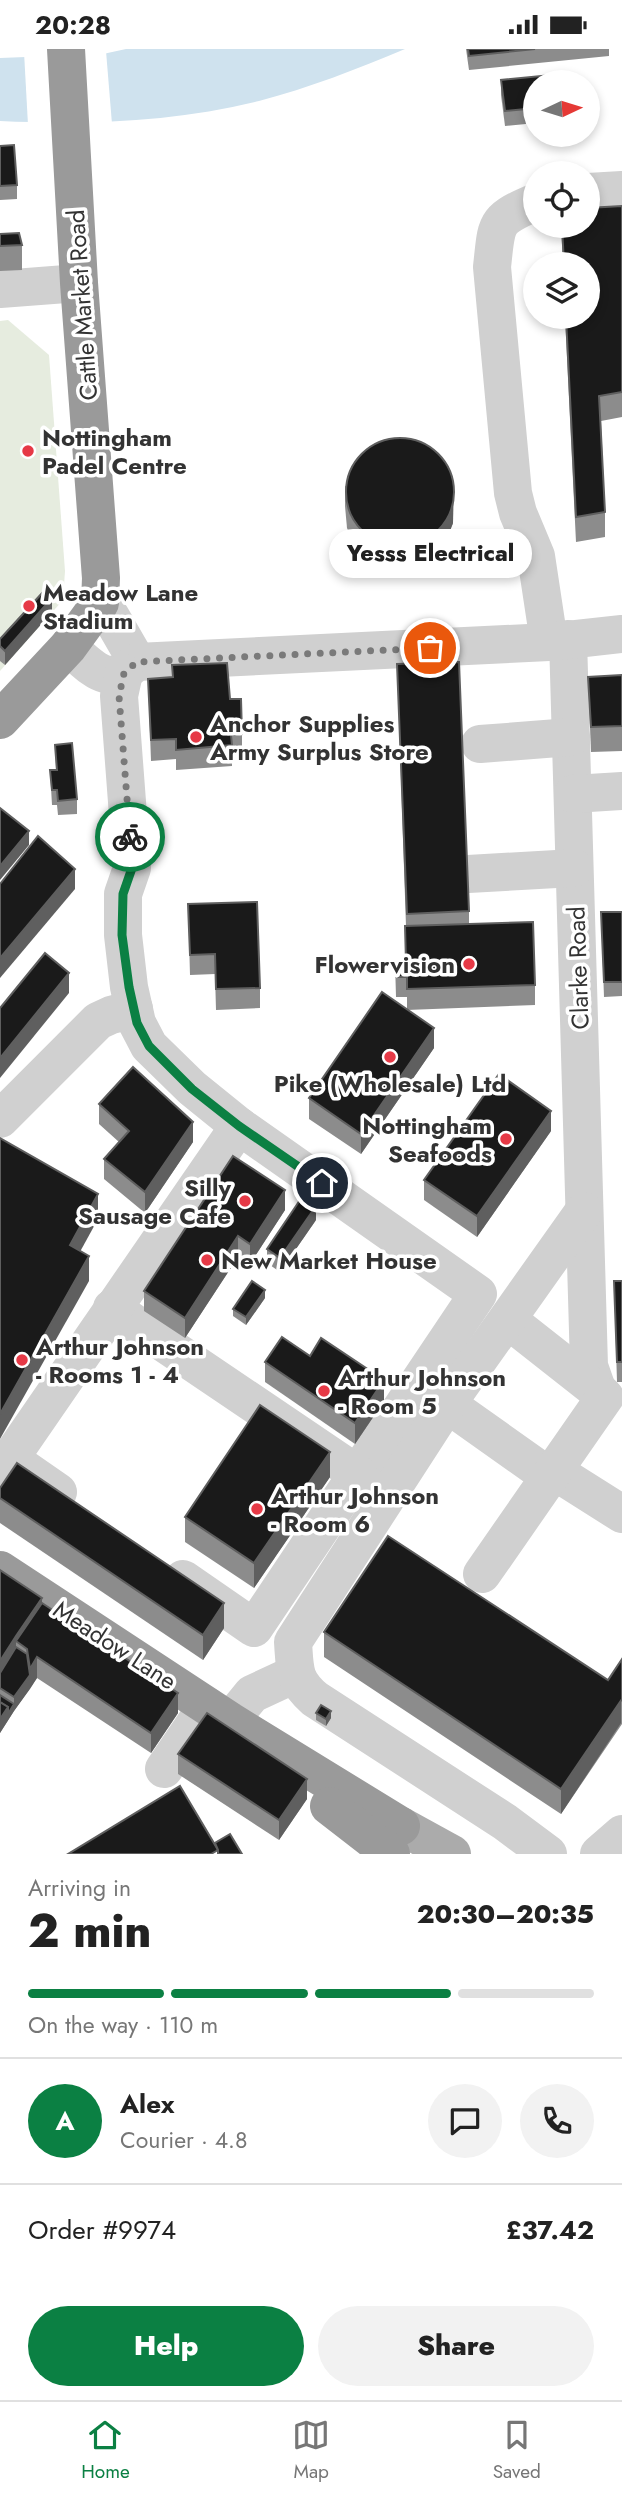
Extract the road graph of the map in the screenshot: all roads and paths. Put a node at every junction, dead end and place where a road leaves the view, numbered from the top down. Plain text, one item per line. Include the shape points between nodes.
1 (65, 49) edge
2 (622, 190) edge
3 (600, 191) edge
4 (523, 208) edge
5 (79, 283) junction
6 (0, 289) edge
7 (100, 603) junction
8 (622, 634) edge
9 (559, 641) junction
10 (68, 647) junction
11 (120, 669) junction
12 (0, 720) edge
13 (571, 737) junction
14 (480, 744) dead end
15 (622, 791) edge
16 (573, 794) junction
17 (574, 869) junction
18 (468, 874) edge
19 (134, 1009) junction
20 (0, 1119) edge
21 (239, 1126) junction
22 (584, 1211) junction
23 (112, 1308) junction
24 (508, 1320) junction
25 (608, 1400) edge
26 (447, 1405) junction
27 (4, 1466) edge
28 (552, 1474) junction
29 (359, 1475) junction
30 (87, 1512) edge
31 (622, 1514) edge
32 (154, 1559) edge
33 (0, 1571) edge
34 (482, 1574) dead end
35 (295, 1675) junction
36 (219, 1713) junction
37 (164, 1769) dead end
38 (622, 1834) edge
39 (381, 1845) edge
40 (452, 1854) edge
41 (548, 1854) edge
42 (599, 1854) edge

1 - 5 highway, Cattle Market Road
2 - 3 street
4 - 9 street, Clarke Road via 504,216 492,267 513,493
5 - 6 street
5 - 7 highway, Cattle Market Road
7 - 10 highway
7 - 11 street via 111,617
8 - 9 street
9 - 11 street
9 - 13 street, Clarke Road
10 - 11 street
10 - 12 highway
11 - 19 street via 132,868 123,894 122,935
13 - 14 street
13 - 16 street, Clarke Road
15 - 16 street
16 - 17 street, Clarke Road
17 - 18 street
17 - 22 street, Clarke Road
19 - 20 street via 98,1021
19 - 21 street via 149,1046 192,1089
21 - 23 street
21 - 29 street via 478,1294
22 - 24 street
22 - 25 street, Clarke Road via 589,1366
23 - 27 street
23 - 29 street
24 - 25 street
24 - 26 street
25 - 28 street
26 - 28 street
26 - 35 street via 293,1642
27 - 30 street
28 - 31 street
28 - 34 street
29 - 32 street via 254,1628
33 - 36 highway, Meadow Lane
35 - 36 street
35 - 41 street via 315,1699
36 - 37 street
36 - 39 highway, Meadow Lane via 258,1757
38 - 42 street
39 - 40 main road, Meadow Lane

